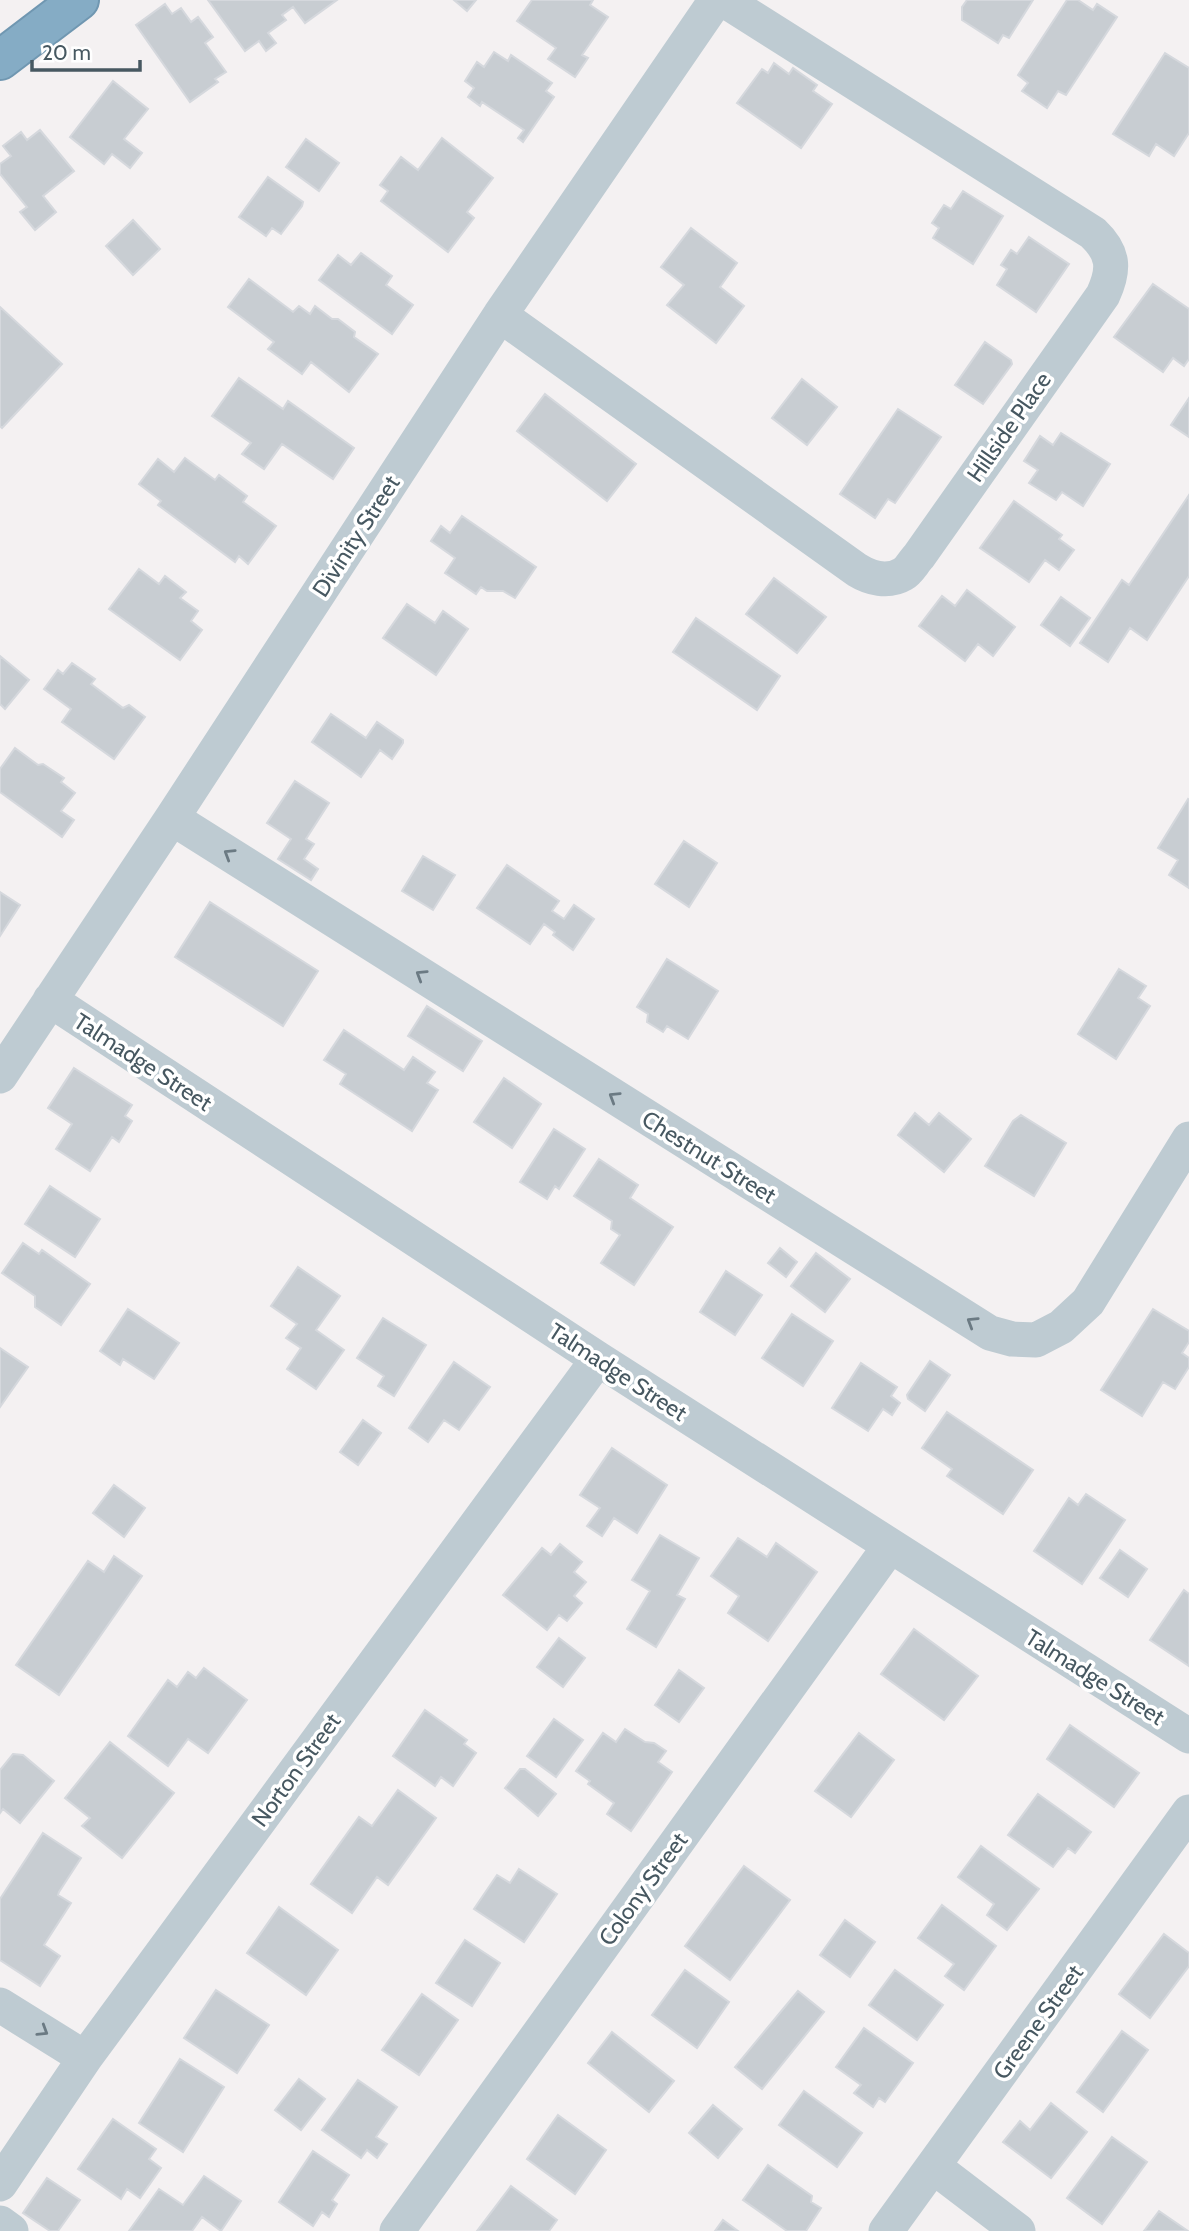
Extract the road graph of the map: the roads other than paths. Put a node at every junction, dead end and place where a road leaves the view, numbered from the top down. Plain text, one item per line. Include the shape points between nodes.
1 (79, 0) edge
2 (716, 0) edge
3 (724, 0) edge
4 (0, 60) edge
5 (500, 315) junction
6 (172, 818) junction
7 (50, 1000) junction
8 (0, 1076) edge
9 (1189, 1139) edge
10 (598, 1359) junction
11 (890, 1546) junction
12 (1189, 1737) edge
13 (1189, 1812) edge
14 (1178, 1852) edge
15 (0, 2005) edge
16 (85, 2058) junction
17 (934, 2167) junction
18 (0, 2184) edge
19 (0, 2223) edge
20 (11, 2231) edge
21 (397, 2231) edge
22 (886, 2231) edge
23 (1018, 2231) edge

1 - 4 highway
2 - 5 street, Divinity Street
3 - 5 street, Hillside Place via 1093,233 1110,258 1112,272 1103,295 919,556 903,574 870,578
5 - 6 street, Divinity Street
6 - 7 street, Divinity Street
9 -> 6 street, Chestnut Street via 1088,1302 1061,1327 1037,1340 990,1333
7 - 8 street, Divinity Street
7 - 10 street, Talmadge Street
10 - 11 street, Talmadge Street
10 - 16 street, Norton Street
11 - 12 street, Talmadge Street
11 - 21 street, Colony Street
13 - 14 street, Greene Street
14 - 17 street, Greene Street
15 -> 16 street
16 - 18 street, Norton Street
17 - 22 street, Greene Street
17 - 23 street
19 - 20 street

